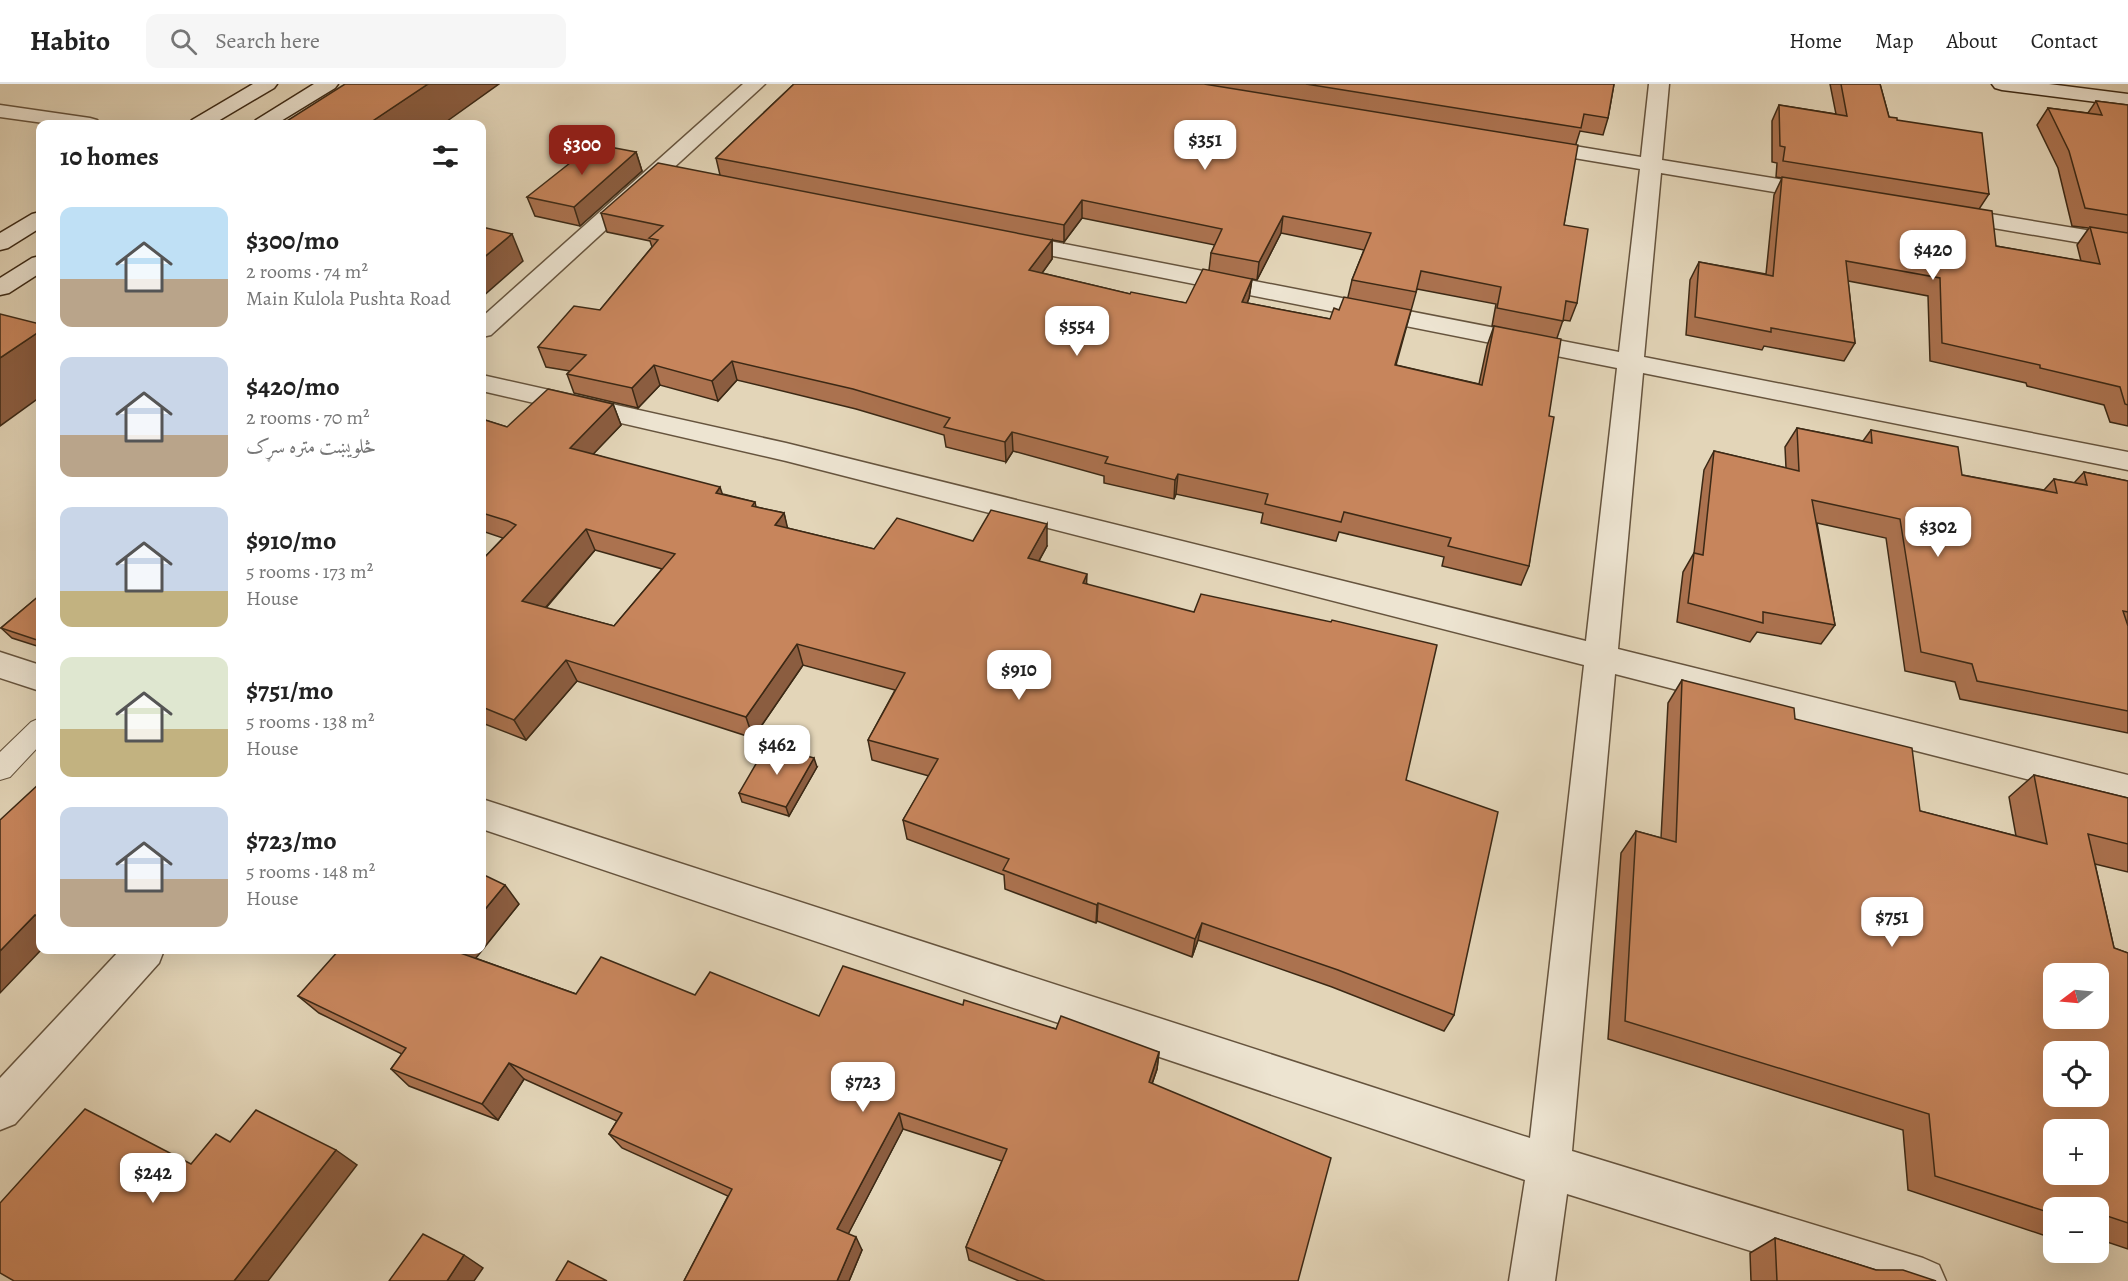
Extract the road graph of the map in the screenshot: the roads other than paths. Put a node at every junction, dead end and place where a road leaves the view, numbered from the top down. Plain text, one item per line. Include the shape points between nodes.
1 (267, 84) edge
2 (328, 84) edge
3 (1659, 84) edge
4 (2002, 84) edge
5 (744, 87) edge
6 (2128, 100) edge
7 (0, 111) edge
8 (62, 120) edge
9 (206, 120) edge
10 (270, 120) edge
11 (1508, 141) edge
12 (1650, 164) junction
13 (1837, 195) edge
14 (1930, 211) edge
15 (36, 221) edge
16 (986, 236) edge
17 (0, 243) edge
18 (2128, 244) edge
19 (36, 269) edge
20 (0, 288) edge
21 (486, 327) edge
22 (1630, 362) junction
23 (486, 384) edge
24 (2128, 461) edge
25 (1600, 657) junction
26 (0, 665) edge
27 (36, 677) edge
28 (36, 733) edge
29 (0, 769) edge
30 (2128, 790) edge
31 (486, 815) edge
32 (141, 954) edge
33 (0, 1109) edge
34 (1549, 1166) junction
35 (1532, 1281) edge
36 (1923, 1281) edge

1 - 9 street
2 - 10 street
3 - 12 street
4 - 6 street
5 - 21 street via 670,175
7 - 8 street
11 - 12 street
12 - 13 street
12 - 22 street
14 - 18 street
15 - 17 street
16 - 22 street
19 - 20 street
22 - 24 street
22 - 25 street
23 - 25 street via 786,452
25 - 30 street
25 - 34 street
26 - 27 street
28 - 29 lane
31 - 34 street
32 - 33 street
34 - 35 street
34 - 36 street

